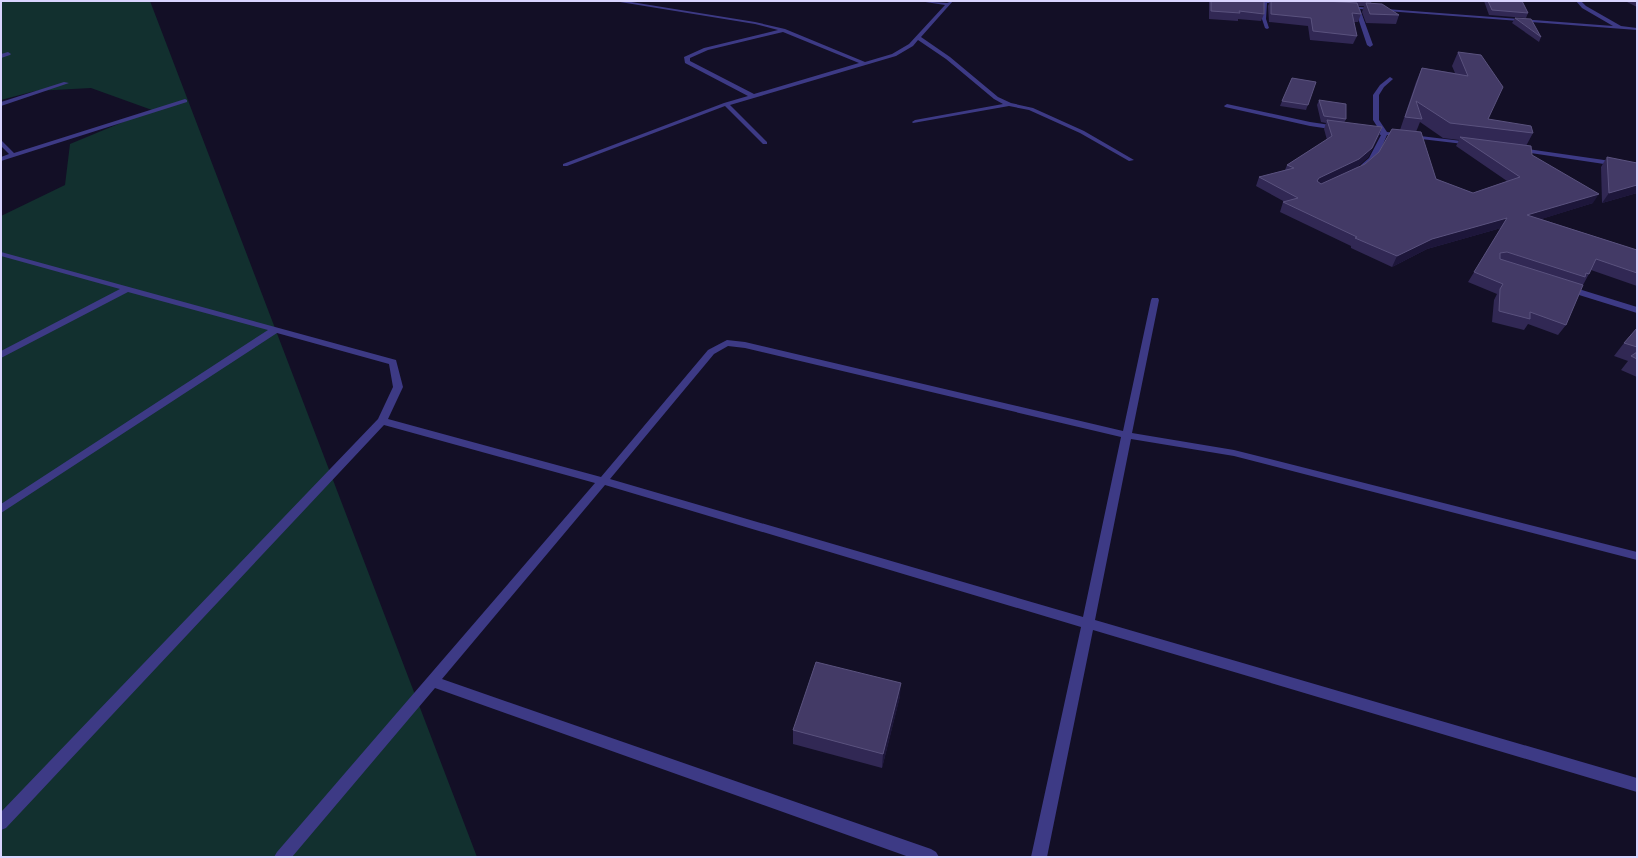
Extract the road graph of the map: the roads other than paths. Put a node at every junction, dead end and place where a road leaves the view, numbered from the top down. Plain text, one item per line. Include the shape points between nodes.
1 (616, 1) edge
2 (921, 1) edge
3 (1251, 1) edge
4 (1578, 1) edge
5 (1265, 2) edge
6 (949, 3) edge
7 (1286, 3) edge
8 (1341, 7) edge
9 (1357, 8) junction
10 (1267, 28) dead end
11 (1622, 28) junction
12 (1637, 29) edge
13 (783, 30) junction
14 (918, 38) junction
15 (1370, 45) dead end
16 (8, 54) dead end
17 (1, 56) edge
18 (865, 64) junction
19 (1390, 79) dead end
20 (66, 82) dead end
21 (753, 96) junction
22 (185, 101) dead end
23 (1, 104) edge
24 (726, 104) junction
25 (1009, 104) junction
26 (1227, 106) dead end
27 (915, 122) dead end
28 (1347, 129) edge
29 (1362, 131) edge
30 (1385, 133) junction
31 (1, 142) edge
32 (765, 143) dead end
33 (1476, 145) edge
34 (1514, 150) edge
35 (13, 155) junction
36 (1, 159) edge
37 (1131, 160) dead end
38 (565, 165) dead end
39 (1637, 169) edge
40 (1358, 171) edge
41 (1, 254) edge
42 (1557, 285) edge
43 (127, 289) junction
44 (1155, 300) dead end
45 (1637, 310) edge
46 (275, 330) junction
47 (1, 355) edge
48 (382, 421) junction
49 (1126, 435) junction
50 (604, 481) junction
51 (1, 509) edge
52 (1637, 556) edge
53 (1088, 622) junction
54 (432, 682) junction
55 (1637, 785) edge
56 (1, 824) edge
57 (282, 857) edge
58 (931, 857) edge
59 (1039, 857) edge

1 - 13 street via 735,19
2 - 6 street
3 - 5 street
4 - 11 street
5 - 7 street
5 - 10 street via 1264,19
6 - 14 street
8 - 9 street
9 - 11 street
9 - 15 street
11 - 12 street
13 - 18 street
13 - 21 street via 706,49 687,57 687,62
14 - 18 street via 903,50
14 - 25 street via 948,58 996,98
16 - 17 street
18 - 21 street
19 - 30 street via 1376,95 1376,120
20 - 23 street
21 - 24 street
22 - 35 street
24 - 32 street
24 - 38 street
25 - 27 street
25 - 37 street via 1030,109 1082,132
26 - 28 street via 1310,124
29 - 30 street
30 - 33 street
30 - 40 street via 1372,159
31 - 35 street
34 - 39 street
35 - 36 street
41 - 43 street
42 - 45 street
43 - 46 street
43 - 47 street
44 - 49 street
46 - 48 street via 393,362 398,387
46 - 51 street
48 - 50 street
48 - 56 street
49 - 50 street via 745,345 727,343 711,352
49 - 52 street via 1234,453
49 - 53 street
50 - 53 street
50 - 54 street
53 - 55 street
53 - 59 street
54 - 57 street
54 - 58 street

